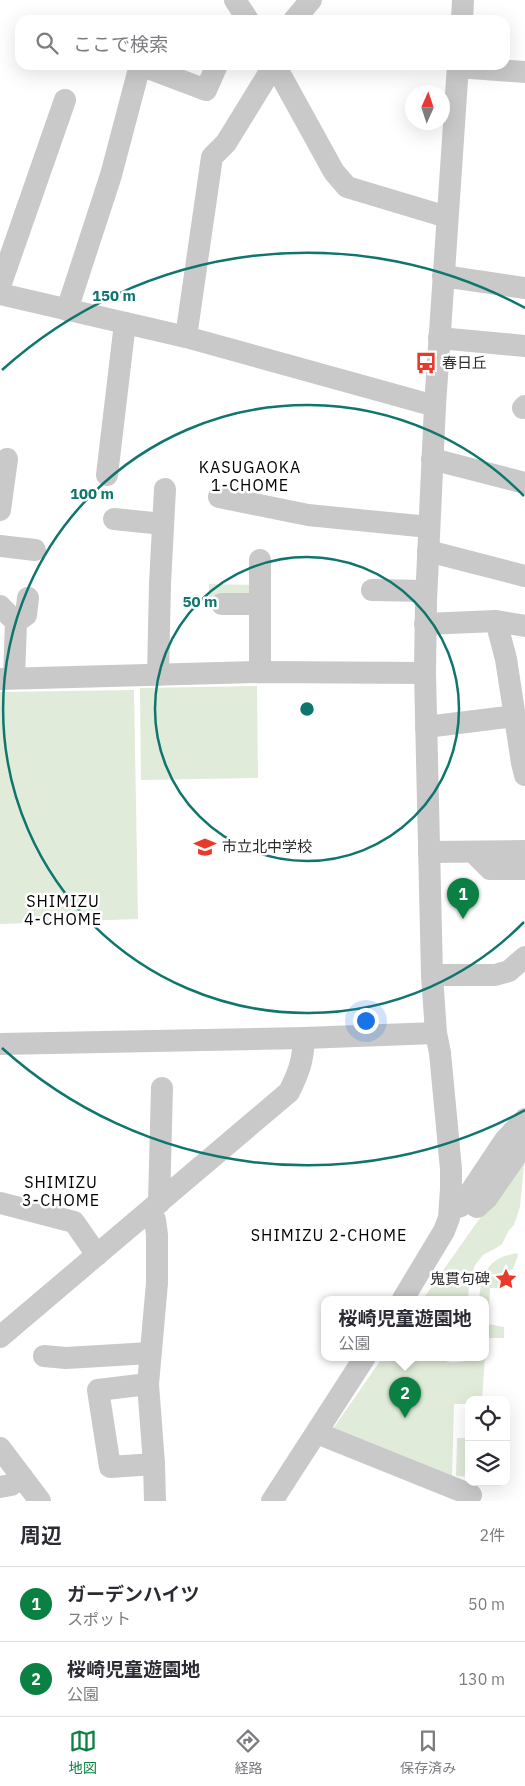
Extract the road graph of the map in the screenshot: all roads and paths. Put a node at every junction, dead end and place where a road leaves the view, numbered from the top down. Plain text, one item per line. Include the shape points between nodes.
1 (311, 0) edge
2 (463, 0) edge
3 (298, 15) edge
4 (462, 15) edge
5 (139, 70) edge
6 (153, 70) edge
7 (214, 70) edge
8 (271, 70) edge
9 (277, 70) edge
10 (458, 70) edge
11 (503, 70) edge
12 (525, 72) edge
13 (65, 100) dead end
14 (447, 217) junction
15 (443, 276) junction
16 (0, 286) edge
17 (525, 288) edge
18 (0, 294) edge
19 (67, 310) junction
20 (125, 324) junction
21 (186, 338) junction
22 (439, 338) junction
23 (525, 346) edge
24 (435, 406) junction
25 (7, 459) dead end
26 (432, 459) junction
27 (108, 475) dead end
28 (525, 483) edge
29 (165, 489) dead end
30 (219, 498) dead end
31 (0, 510) edge
32 (114, 519) dead end
33 (163, 524) junction
34 (429, 527) junction
35 (0, 546) edge
36 (35, 550) dead end
37 (428, 551) junction
38 (260, 560) dead end
39 (525, 576) edge
40 (372, 590) dead end
41 (426, 596) junction
42 (28, 598) dead end
43 (222, 604) dead end
44 (260, 604) junction
45 (0, 606) edge
46 (496, 620) junction
47 (16, 622) junction
48 (426, 624) junction
49 (525, 626) edge
50 (260, 672) junction
51 (425, 673) junction
52 (158, 675) junction
53 (7, 678) edge
54 (515, 716) junction
55 (426, 727) junction
56 (525, 775) edge
57 (525, 851) edge
58 (429, 852) junction
59 (473, 852) junction
60 (525, 869) edge
61 (525, 957) edge
62 (432, 974) junction
63 (436, 1033) junction
64 (304, 1038) junction
65 (0, 1044) edge
66 (162, 1088) dead end
67 (525, 1118) edge
68 (525, 1143) edge
69 (0, 1203) edge
70 (458, 1204) junction
71 (155, 1206) junction
72 (97, 1255) junction
73 (405, 1296) edge
74 (0, 1337) edge
75 (150, 1353) junction
76 (44, 1356) dead end
77 (362, 1361) edge
78 (148, 1384) junction
79 (317, 1433) junction
80 (0, 1448) edge
81 (154, 1464) junction
82 (22, 1477) junction
83 (0, 1487) edge
84 (471, 1495) dead end
85 (40, 1501) edge
86 (155, 1501) edge
87 (272, 1501) edge

1 - 3 street
2 - 4 street
5 - 19 street via 111,175
6 - 7 street via 206,90
8 - 21 street via 226,142 212,157
9 - 14 street via 334,172 346,187
10 - 14 street
11 - 12 street
13 - 16 street
14 - 15 street
15 - 17 street
15 - 22 street
18 - 19 street
19 - 20 street
20 - 21 street
20 - 27 street
21 - 24 street
22 - 23 street
22 - 24 street
24 - 26 street
25 - 31 street
26 - 28 street
26 - 34 street
29 - 33 street
30 - 34 street via 308,515
32 - 33 street
33 - 52 street
34 - 37 street
35 - 36 street
37 - 39 street
37 - 41 street
38 - 44 street
40 - 41 street
41 - 48 street
42 - 47 street via 26,615
43 - 44 street
44 - 50 street
45 - 47 street
46 - 48 street
46 - 49 street
46 - 54 street
47 - 53 street
48 - 51 street
50 - 51 street
50 - 52 street
51 - 55 street
52 - 53 street
54 - 55 street
54 - 56 street
55 - 58 street
57 - 59 street
58 - 59 street
58 - 62 street
59 - 60 street via 490,869
61 - 62 street via 508,971 495,976
62 - 63 street
63 - 64 street
63 - 70 street
64 - 65 street
64 - 71 street via 299,1073 288,1092
66 - 71 street
67 - 70 street
68 - 70 street via 487,1198 477,1207
69 - 72 street via 74,1222
70 - 73 street
71 - 72 street
71 - 75 street via 158,1283
72 - 74 street
75 - 76 street via 66,1358
75 - 78 street
77 - 79 street
78 - 81 street
78 - 81 street via 98,1390 110,1467
79 - 84 street
79 - 87 street
80 - 82 street
81 - 86 street
82 - 83 street via 11,1485
82 - 85 street

